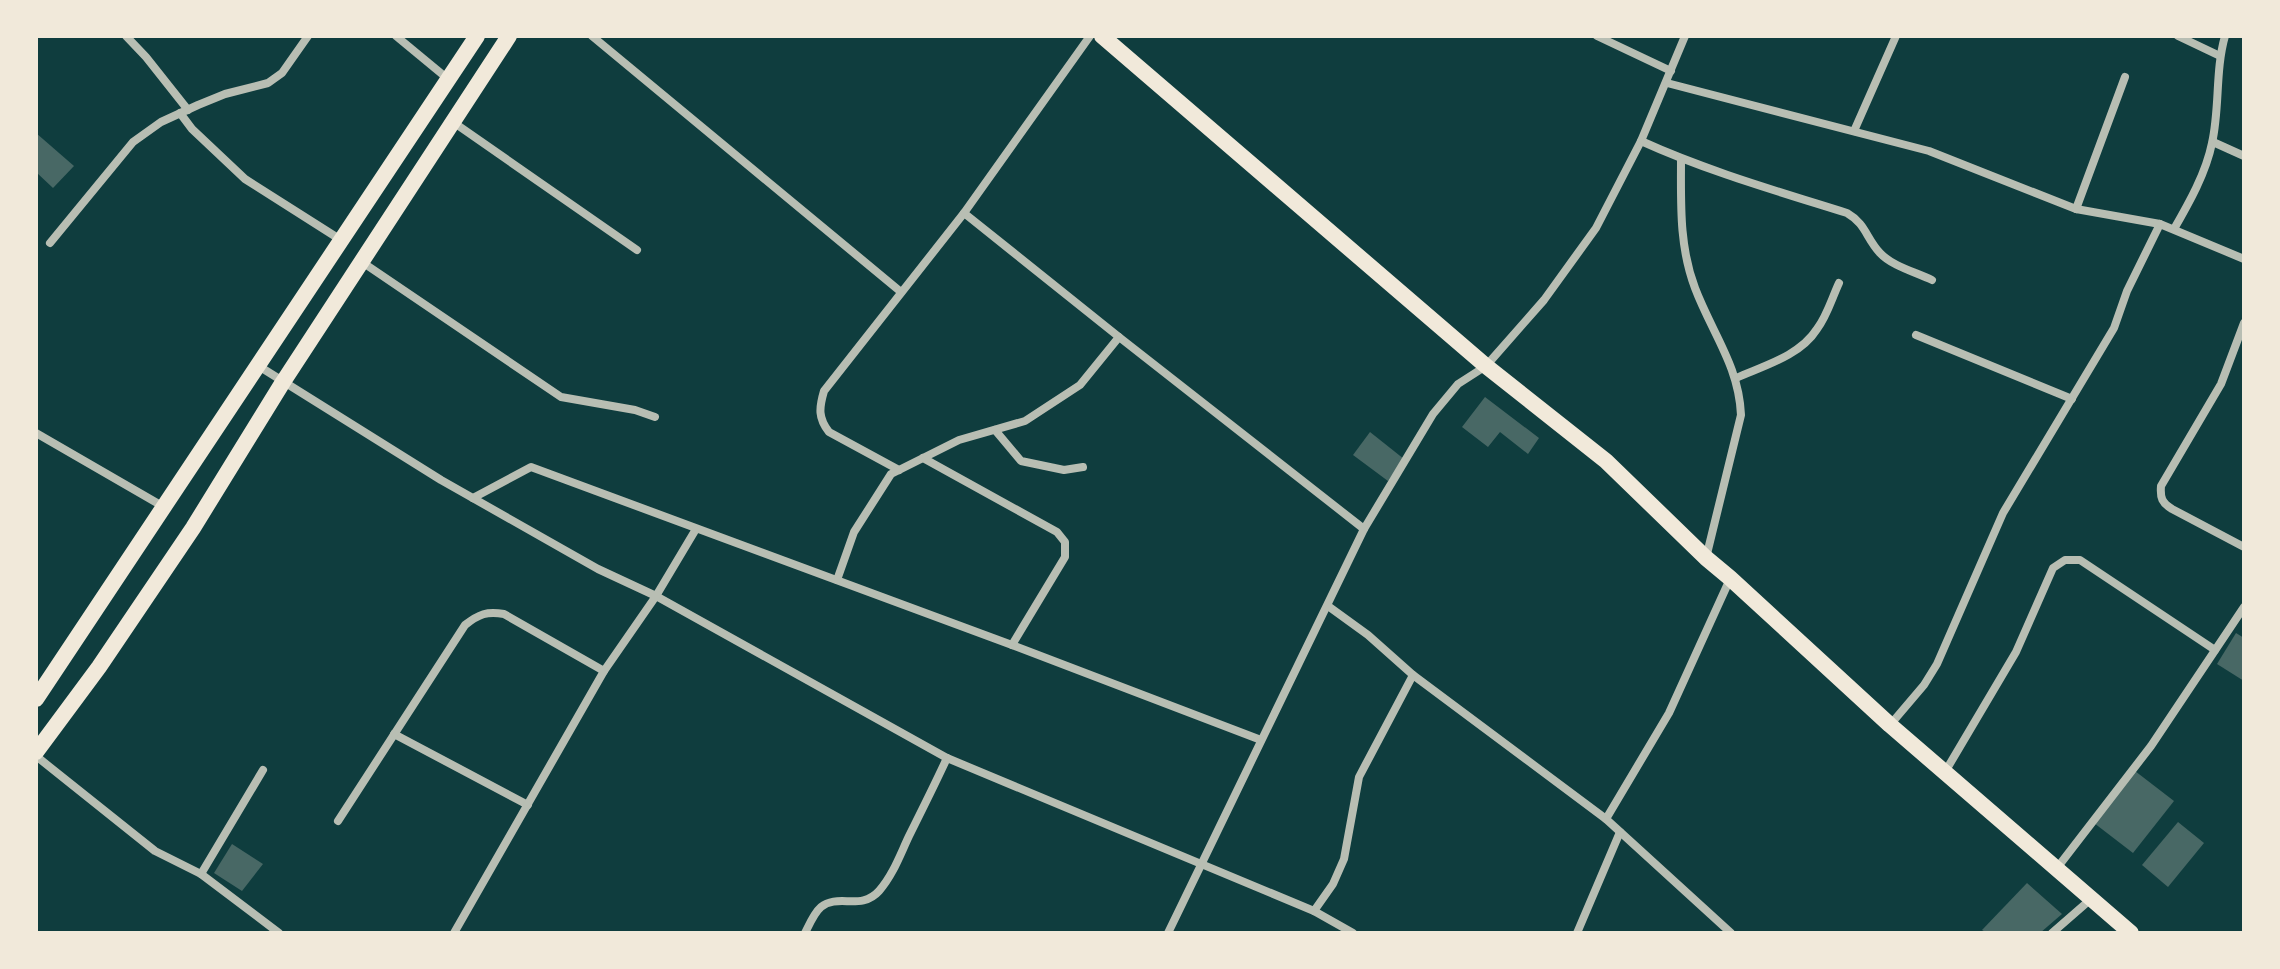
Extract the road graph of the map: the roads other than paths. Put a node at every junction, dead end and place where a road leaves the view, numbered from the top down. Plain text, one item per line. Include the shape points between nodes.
1 (126, 36) edge
2 (308, 36) edge
3 (396, 36) edge
4 (477, 36) edge
5 (509, 36) edge
6 (592, 36) edge
7 (1090, 36) edge
8 (1102, 36) edge
9 (1597, 36) edge
10 (1685, 36) edge
11 (1896, 36) edge
12 (2178, 36) edge
13 (2225, 36) edge
14 (2220, 56) junction
15 (1671, 71) junction
16 (2125, 77) dead end
17 (448, 79) junction
18 (1667, 83) junction
19 (184, 112) junction
20 (453, 122) junction
21 (1854, 131) junction
22 (1641, 141) junction
23 (2213, 142) junction
24 (2244, 156) edge
25 (1681, 159) junction
26 (2076, 209) junction
27 (964, 213) junction
28 (2160, 224) junction
29 (2174, 229) junction
30 (341, 240) junction
31 (50, 243) dead end
32 (637, 250) dead end
33 (2244, 259) edge
34 (362, 262) junction
35 (1932, 280) dead end
36 (1839, 283) dead end
37 (901, 292) junction
38 (2244, 323) edge
39 (1916, 335) dead end
40 (1119, 337) junction
41 (257, 365) junction
42 (1486, 366) junction
43 (1736, 378) junction
44 (283, 382) junction
45 (2072, 399) junction
46 (655, 417) dead end
47 (995, 430) junction
48 (36, 433) edge
49 (923, 458) junction
50 (1083, 467) dead end
51 (899, 470) junction
52 (473, 498) junction
53 (164, 508) junction
54 (696, 529) junction
55 (1364, 529) junction
56 (2244, 547) edge
57 (1706, 558) junction
58 (1730, 578) junction
59 (837, 580) junction
60 (656, 596) junction
61 (1328, 606) junction
62 (2244, 607) edge
63 (1012, 645) junction
64 (2215, 650) junction
65 (604, 671) junction
66 (1413, 675) junction
67 (36, 699) edge
68 (1890, 725) junction
69 (394, 734) junction
70 (1261, 740) junction
71 (36, 754) edge
72 (947, 758) junction
73 (263, 770) dead end
74 (1945, 772) junction
75 (528, 805) junction
76 (1606, 819) junction
77 (338, 821) dead end
78 (1620, 832) junction
79 (1200, 864) junction
80 (2056, 869) junction
81 (201, 874) junction
82 (2091, 898) junction
83 (1314, 911) junction
84 (279, 933) edge
85 (454, 933) edge
86 (805, 933) edge
87 (1168, 933) edge
88 (1353, 933) edge
89 (1577, 933) edge
90 (1731, 933) edge
91 (2052, 933) edge
92 (2131, 933) edge

1 - 19 street
2 - 19 street via 282,73 268,83
3 - 17 street
4 - 17 main road
5 - 20 main road
6 - 37 street
7 - 27 street
8 - 42 main road
9 - 15 street
10 - 15 street
11 - 21 street
12 - 14 street
13 - 14 street
14 - 23 street
15 - 18 street
16 - 26 street
17 - 30 main road
18 - 21 street
18 - 22 street
19 - 30 street via 192,129 245,179
19 - 31 street via 133,142
20 - 32 street
20 - 34 main road
21 - 26 street via 1929,151
22 - 25 street
22 - 42 street via 1596,228 1544,300
23 - 24 street
23 - 29 street
25 - 35 street via 1847,213 1859,220 1887,259
25 - 43 street via 1684,251 1694,286
26 - 28 street
27 - 37 street
27 - 40 street
28 - 29 street
28 - 45 street via 2114,328
29 - 33 street
30 - 41 main road
34 - 44 main road
34 - 46 street via 561,397
36 - 43 street via 1807,343
37 - 51 street via 824,391 819,412 829,432
38 - 56 street via 2221,384 2161,486 2163,503
39 - 45 street
40 - 47 street via 1080,385 1025,421
40 - 55 street
41 - 44 street
41 - 53 main road
42 - 55 street via 1458,384 1433,414
42 - 57 main road via 1606,461
43 - 57 street via 1741,415
44 - 52 street
44 - 71 main road via 193,528
45 - 68 street via 2003,513 1937,664
47 - 49 street
47 - 50 street via 1021,461 1064,470
48 - 53 street
49 - 51 street
49 - 63 street via 1057,532 1065,542 1065,557
51 - 59 street via 891,474 854,532
52 - 54 street via 531,467
52 - 60 street
53 - 67 main road
54 - 59 street
54 - 60 street
55 - 61 street
57 - 58 main road
58 - 68 main road
58 - 76 street via 1669,713
59 - 63 street
60 - 65 street
60 - 72 street
61 - 66 street
61 - 70 street
62 - 64 street
63 - 70 street
64 - 74 street via 2080,560 2065,560 2053,568 2016,652
64 - 80 street via 2151,746
65 - 69 street via 504,614 478,614 465,625
65 - 75 street
66 - 76 street
66 - 83 street via 1359,777 1344,859
68 - 74 main road
69 - 75 street
69 - 77 street
70 - 79 street
71 - 81 street via 155,851
72 - 79 street
72 - 86 street via 878,892 856,902 827,903
73 - 81 street
74 - 80 main road
75 - 85 street
76 - 78 street
78 - 89 street
78 - 90 street
79 - 83 street
79 - 87 street
80 - 82 main road
81 - 84 street
82 - 91 street
82 - 92 main road
83 - 88 street

